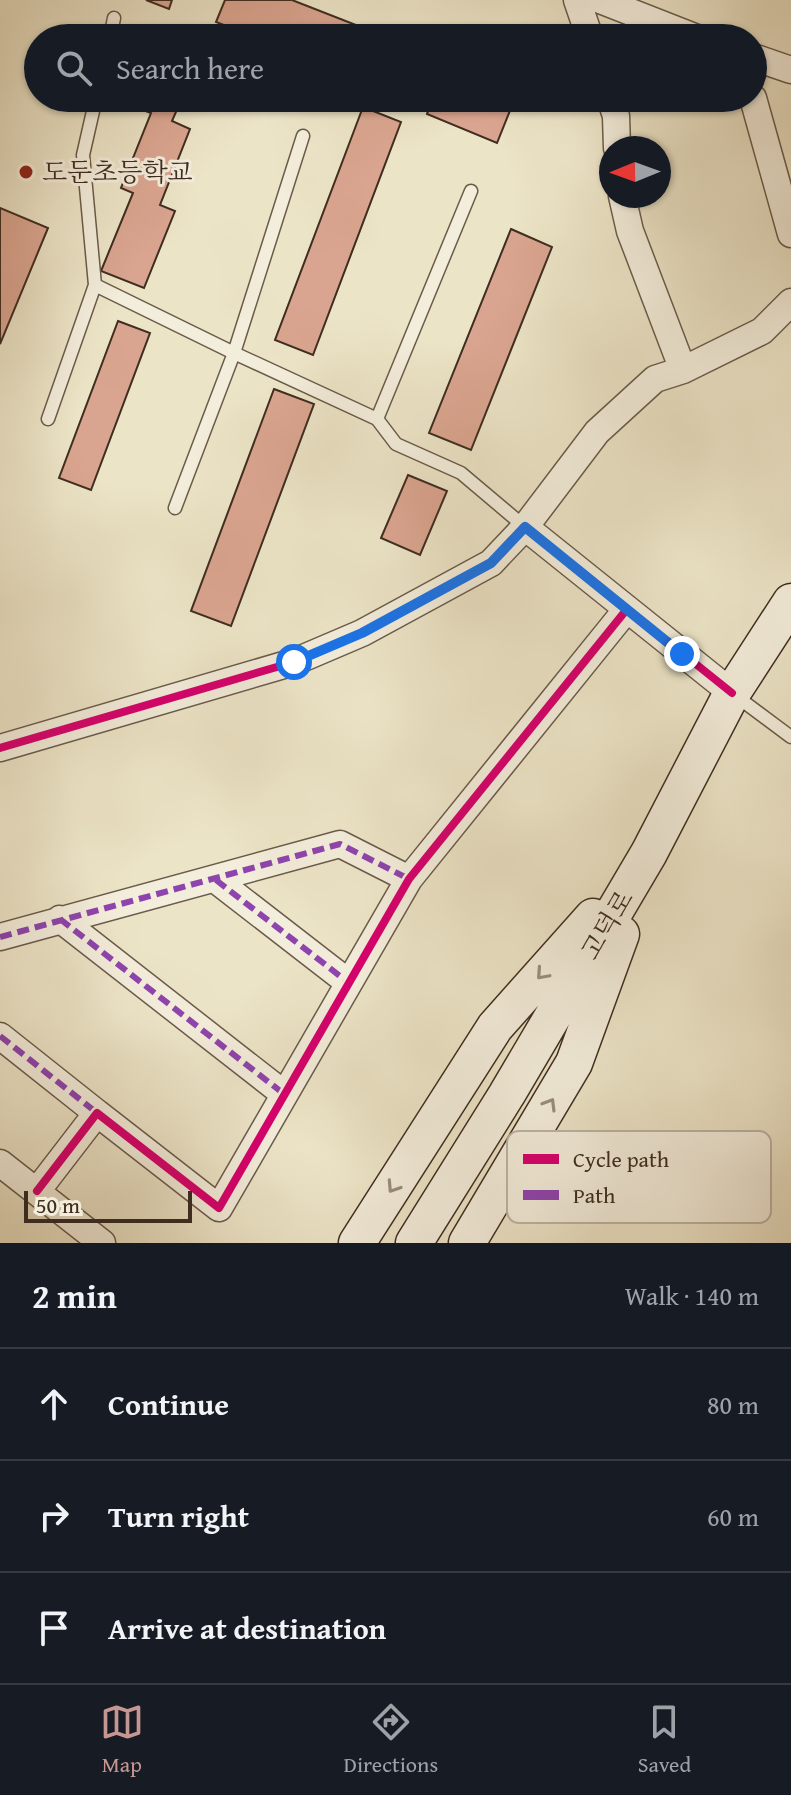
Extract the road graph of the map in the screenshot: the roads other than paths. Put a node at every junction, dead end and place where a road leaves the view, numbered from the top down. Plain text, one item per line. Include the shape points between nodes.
1 (577, 0) edge
2 (600, 0) edge
3 (114, 18) dead end
4 (113, 24) edge
5 (585, 24) edge
6 (661, 24) edge
7 (767, 62) edge
8 (791, 70) edge
9 (93, 112) edge
10 (615, 112) edge
11 (757, 112) edge
12 (303, 136) dead end
13 (617, 136) edge
14 (471, 191) dead end
15 (625, 208) edge
16 (791, 234) edge
17 (95, 285) junction
18 (791, 302) edge
19 (234, 353) junction
20 (683, 370) junction
21 (48, 419) dead end
22 (377, 419) junction
23 (175, 508) dead end
24 (525, 527) junction
25 (791, 602) edge
26 (627, 609) junction
27 (732, 693) junction
28 (791, 737) edge
29 (0, 748) edge
30 (649, 853) junction
31 (409, 879) junction
32 (216, 880) junction
33 (60, 919) junction
34 (0, 937) edge
35 (349, 983) junction
36 (0, 1036) edge
37 (284, 1094) junction
38 (97, 1113) junction
39 (534, 1131) edge
40 (0, 1163) edge
41 (507, 1176) edge
42 (37, 1191) junction
43 (102, 1243) edge
44 (357, 1243) edge
45 (414, 1243) edge
46 (467, 1243) edge

1 - 5 street
2 - 6 street
3 - 4 lane
7 - 8 street
9 - 17 lane via 83,155
10 - 13 street
11 - 16 street
12 - 19 lane
14 - 22 lane
15 - 20 street
17 - 19 lane
17 - 21 lane
18 - 20 street via 762,331
19 - 22 lane
19 - 23 lane
20 - 24 street via 655,379 597,432
22 - 24 lane via 396,444 461,473
24 - 26 street
24 - 29 street via 491,563 362,633 294,662
25 - 27 main road, 고덕로
26 - 27 street
26 - 31 street
27 - 28 lane
27 - 30 main road, 고덕로
39 -> 30 main road via 574,1063
30 -> 44 main road via 495,1027
30 - 45 main road, 고덕로
31 - 32 street via 340,844
31 - 35 street
32 - 33 street
32 - 35 street
33 - 34 street
33 - 37 street
35 - 37 street
36 - 38 street
37 - 38 street via 219,1208
38 - 42 street
40 - 42 street
46 -> 41 main road
42 - 43 street

